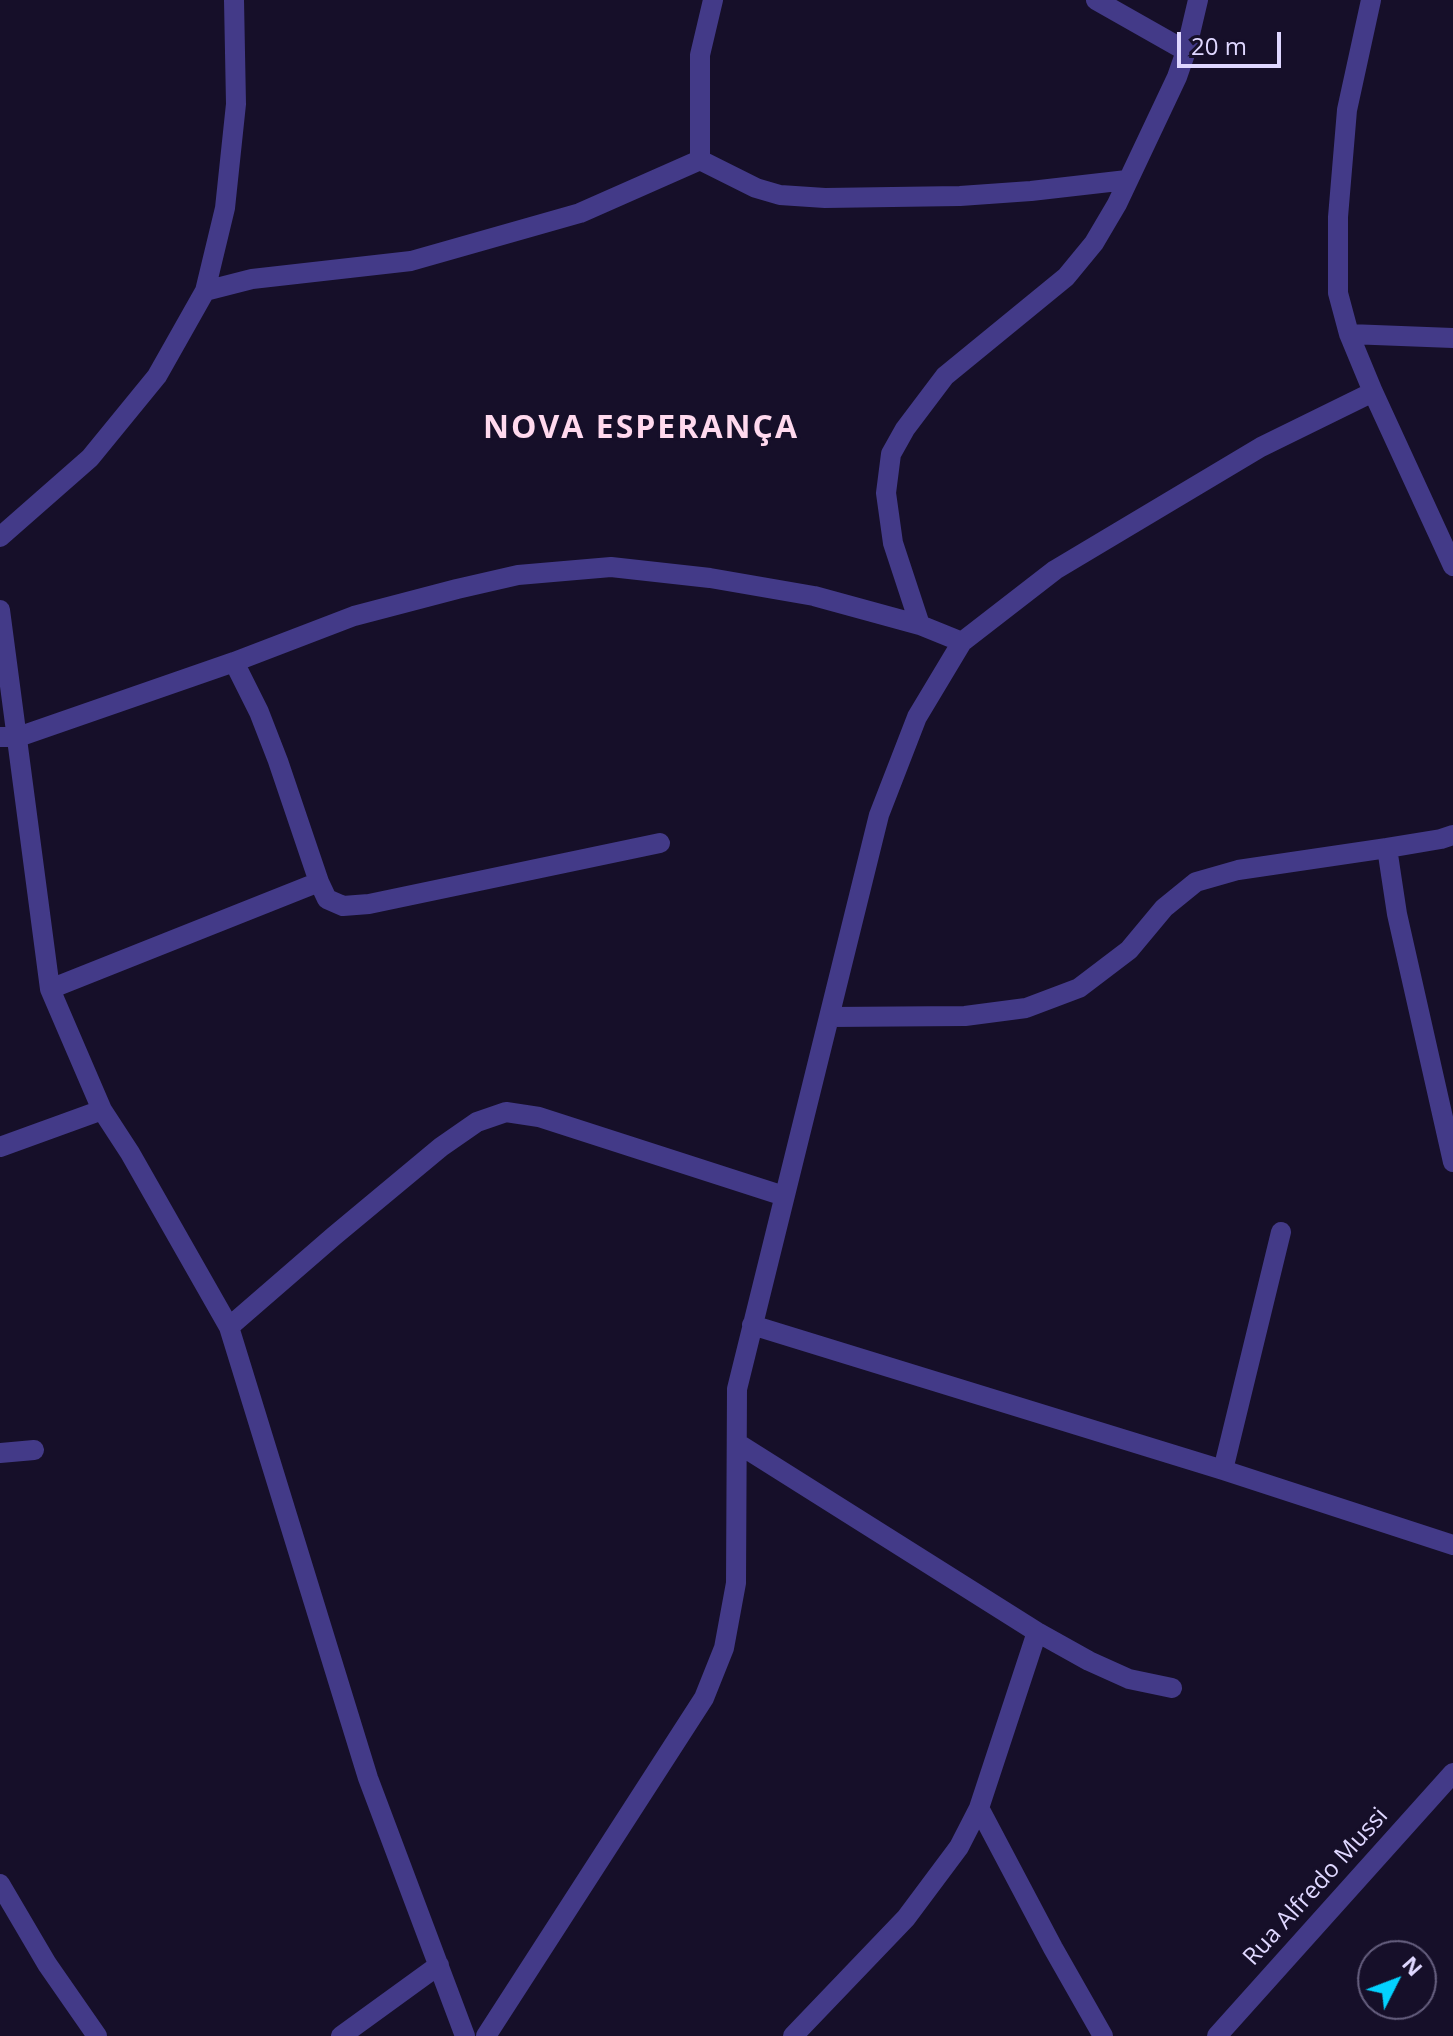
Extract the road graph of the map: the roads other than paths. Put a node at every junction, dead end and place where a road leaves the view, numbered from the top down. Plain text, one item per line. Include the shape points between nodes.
1 (234, 0) edge
2 (713, 0) edge
3 (1096, 0) edge
4 (1198, 0) edge
5 (1371, 0) edge
6 (1186, 51) junction
7 (700, 160) junction
8 (1127, 180) junction
9 (205, 291) junction
10 (1349, 334) junction
11 (1453, 338) edge
12 (1373, 392) junction
13 (0, 537) edge
14 (1453, 566) edge
15 (0, 610) edge
16 (920, 625) junction
17 (962, 642) junction
18 (234, 662) junction
19 (9, 737) edge
20 (1453, 835) edge
21 (660, 843) dead end
22 (1387, 848) junction
23 (319, 882) junction
24 (50, 989) junction
25 (830, 1017) junction
26 (102, 1110) junction
27 (0, 1147) edge
28 (1453, 1162) edge
29 (784, 1196) junction
30 (1281, 1232) dead end
31 (752, 1325) junction
32 (229, 1327) junction
33 (737, 1443) junction
34 (34, 1450) dead end
35 (0, 1453) edge
36 (1223, 1470) junction
37 (1453, 1545) edge
38 (1037, 1632) junction
39 (1172, 1688) dead end
40 (1453, 1773) edge
41 (979, 1808) junction
42 (0, 1884) edge
43 (439, 1965) junction
44 (97, 2036) edge
45 (341, 2036) edge
46 (465, 2036) edge
47 (486, 2036) edge
48 (793, 2036) edge
49 (1103, 2036) edge
50 (1217, 2036) edge

1 - 9 street via 235,119 225,208
2 - 7 street via 700,55
3 - 6 street
4 - 6 street
5 - 10 street via 1347,110 1338,217 1338,293
6 - 8 street
7 - 8 street via 756,188 825,198 960,196
7 - 9 street via 580,213 411,261 252,279
8 - 16 street via 1094,243 1066,277 945,376 891,454 886,493 893,543
9 - 13 street via 157,376 90,458
10 - 11 street
10 - 12 street
12 - 14 street
12 - 17 street via 1261,447 1067,563
15 - 19 street
16 - 17 street
16 - 18 street via 814,596 611,567 518,575 457,589 354,616
17 - 25 street via 917,717 879,815
18 - 19 street
18 - 23 street via 264,725
19 - 24 street
20 - 22 street
21 - 23 street via 369,904 343,906 327,899
22 - 25 street via 1238,870 1196,882 1164,908 1129,950 1079,988 1026,1008 965,1016
22 - 28 street
23 - 24 street
24 - 26 street
25 - 29 street
26 - 27 street
26 - 32 street
29 - 31 street
29 - 32 street via 539,1117 506,1112 477,1122 441,1147
30 - 36 street
31 - 33 street via 737,1389
31 - 36 street
32 - 43 street via 368,1778
33 - 38 street
33 - 47 street via 736,1583 724,1648 704,1698
34 - 35 street
36 - 37 street
38 - 39 street via 1129,1679
38 - 41 street
40 - 50 street, Rua Alfredo Mussi
41 - 48 street via 959,1847 906,1918
41 - 49 street
42 - 44 street
43 - 45 street
43 - 46 street

